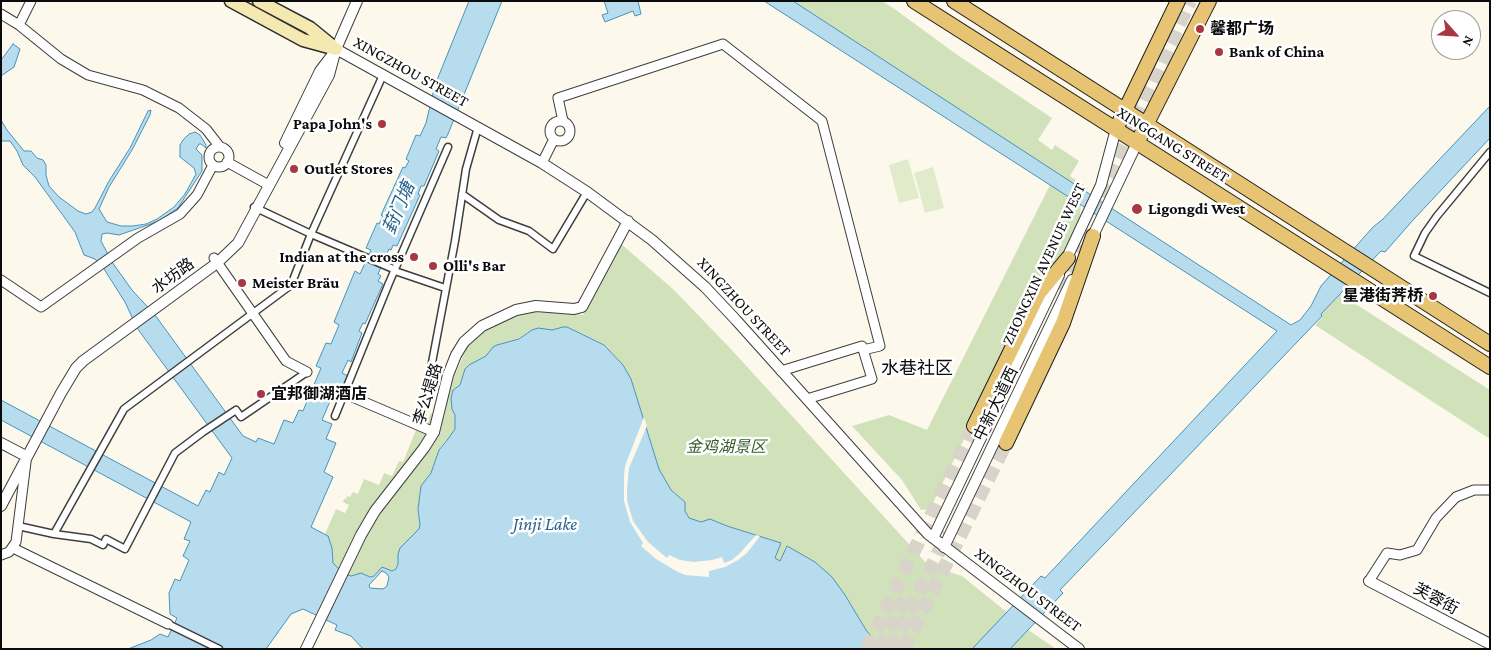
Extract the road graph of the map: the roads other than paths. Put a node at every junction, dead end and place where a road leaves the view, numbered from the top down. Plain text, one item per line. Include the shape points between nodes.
1 (31, 1) edge
2 (231, 1) edge
3 (259, 1) edge
4 (357, 1) edge
5 (914, 1) edge
6 (954, 1) edge
7 (1178, 1) edge
8 (1209, 1) edge
9 (1, 14) edge
10 (19, 25) junction
11 (336, 49) junction
12 (383, 75) junction
13 (1125, 111) junction
14 (563, 121) junction
15 (1146, 125) junction
16 (478, 127) junction
17 (1116, 130) junction
18 (554, 139) junction
19 (1137, 143) junction
20 (448, 146) dead end
21 (220, 147) junction
22 (1490, 152) edge
23 (227, 162) junction
24 (542, 164) junction
25 (213, 166) junction
26 (265, 183) junction
27 (587, 192) junction
28 (462, 194) junction
29 (255, 208) junction
30 (628, 221) junction
31 (311, 234) junction
32 (1093, 236) junction
33 (1068, 258) junction
34 (216, 260) junction
35 (393, 270) junction
36 (1, 280) edge
37 (445, 288) junction
38 (1490, 293) edge
39 (254, 313) junction
40 (1490, 344) edge
41 (863, 350) junction
42 (1490, 367) edge
43 (781, 370) junction
44 (307, 372) joint
45 (346, 389) junction
46 (807, 399) junction
47 (335, 416) dead end
48 (420, 426) junction
49 (974, 426) tunnel mouth
50 (434, 432) junction
51 (1, 443) edge
52 (1006, 443) tunnel mouth
53 (24, 456) junction
54 (1490, 490) edge
55 (1, 494) edge
56 (1, 506) edge
57 (18, 526) junction
58 (54, 534) junction
59 (933, 538) junction
60 (944, 547) junction
61 (13, 548) junction
62 (1, 555) edge
63 (1369, 581) joint
64 (168, 624) joint
65 (1490, 644) edge
66 (307, 648) edge
67 (219, 649) edge
68 (1079, 649) edge

1 - 10 street
2 - 11 main road, XINGZHOU STREET via 304,40
3 - 11 main road, XINGZHOU STREET via 310,28
4 - 11 street, 水坊路
5 - 17 main road, XINGGANG STREET
6 - 13 main road, XINGGANG STREET
7 - 13 main road, ZHONGXIN AVENUE WEST
8 - 15 main road
9 - 10 street
10 - 21 street via 61,59 88,75 143,90 180,108 206,129
11 - 12 street, XINGZHOU STREET
11 - 26 street, 水坊路 via 320,71
11 - 29 street, 水坊路 via 329,74
12 - 16 street, XINGZHOU STREET
12 - 31 street
13 - 15 main road, XINGGANG STREET
13 - 17 main road, ZHONGXIN AVENUE WEST
14 - 18 street via 554,122 550,128
14 - 18 street via 570,128 569,135 564,140
14 - 41 street via 558,98 723,44 822,121 880,346
15 - 19 main road
15 - 40 main road, XINGGANG STREET
16 - 24 street, XINGZHOU STREET
16 - 28 street
17 - 19 main road, XINGGANG STREET
17 - 33 street, ZHONGXIN AVENUE WEST via 1101,185
18 - 24 street
19 - 32 street, 中新大道西
19 - 42 main road, XINGGANG STREET
20 - 35 street
21 - 23 street via 228,152
21 - 25 street via 213,148 209,154
22 - 38 street via 1437,216 1414,256
23 - 25 street via 221,167
23 - 26 street
24 - 27 street, XINGZHOU STREET
25 - 36 street via 196,194 177,216 138,238 41,307
26 - 29 street, 水坊路
27 - 28 street via 553,250 529,231 499,220
27 - 30 street, XINGZHOU STREET
28 - 37 street
29 - 31 street
29 - 34 street, 水坊路
30 - 43 street, XINGZHOU STREET via 705,287
30 - 50 street, 李公堤路 via 582,307 536,306 516,310 492,320 468,338 448,375
31 - 35 street
31 - 39 street via 291,286
32 - 52 main road via 1063,323
32 - 60 street, 中新大道西
33 - 49 main road via 1039,293
33 - 59 street, ZHONGXIN AVENUE WEST
34 - 39 street
34 - 53 street, 水坊路 via 93,346 73,365
35 - 37 street
35 - 45 street
37 - 48 street
39 - 44 street via 286,361
39 - 58 street via 124,409
41 - 43 street via 862,346
41 - 46 street via 872,379
43 - 46 street, XINGZHOU STREET
44 - 58 street via 241,417 236,410 174,453 125,549 106,539 103,545 90,539
45 - 47 street
45 - 48 street via 350,396
46 - 59 street, XINGZHOU STREET
48 - 50 street
50 - 66 street, 李公堤路 via 375,511
51 - 53 street
53 - 55 street, 水坊路
53 - 56 street, 水坊路
53 - 57 street
54 - 63 street via 1474,490 1456,497 1436,518 1417,550 1387,553
57 - 58 street
57 - 61 street
59 - 60 street, XINGZHOU STREET
60 - 68 street, XINGZHOU STREET
61 - 62 street
61 - 64 street
63 - 65 street, 芙蓉街
64 - 67 street

